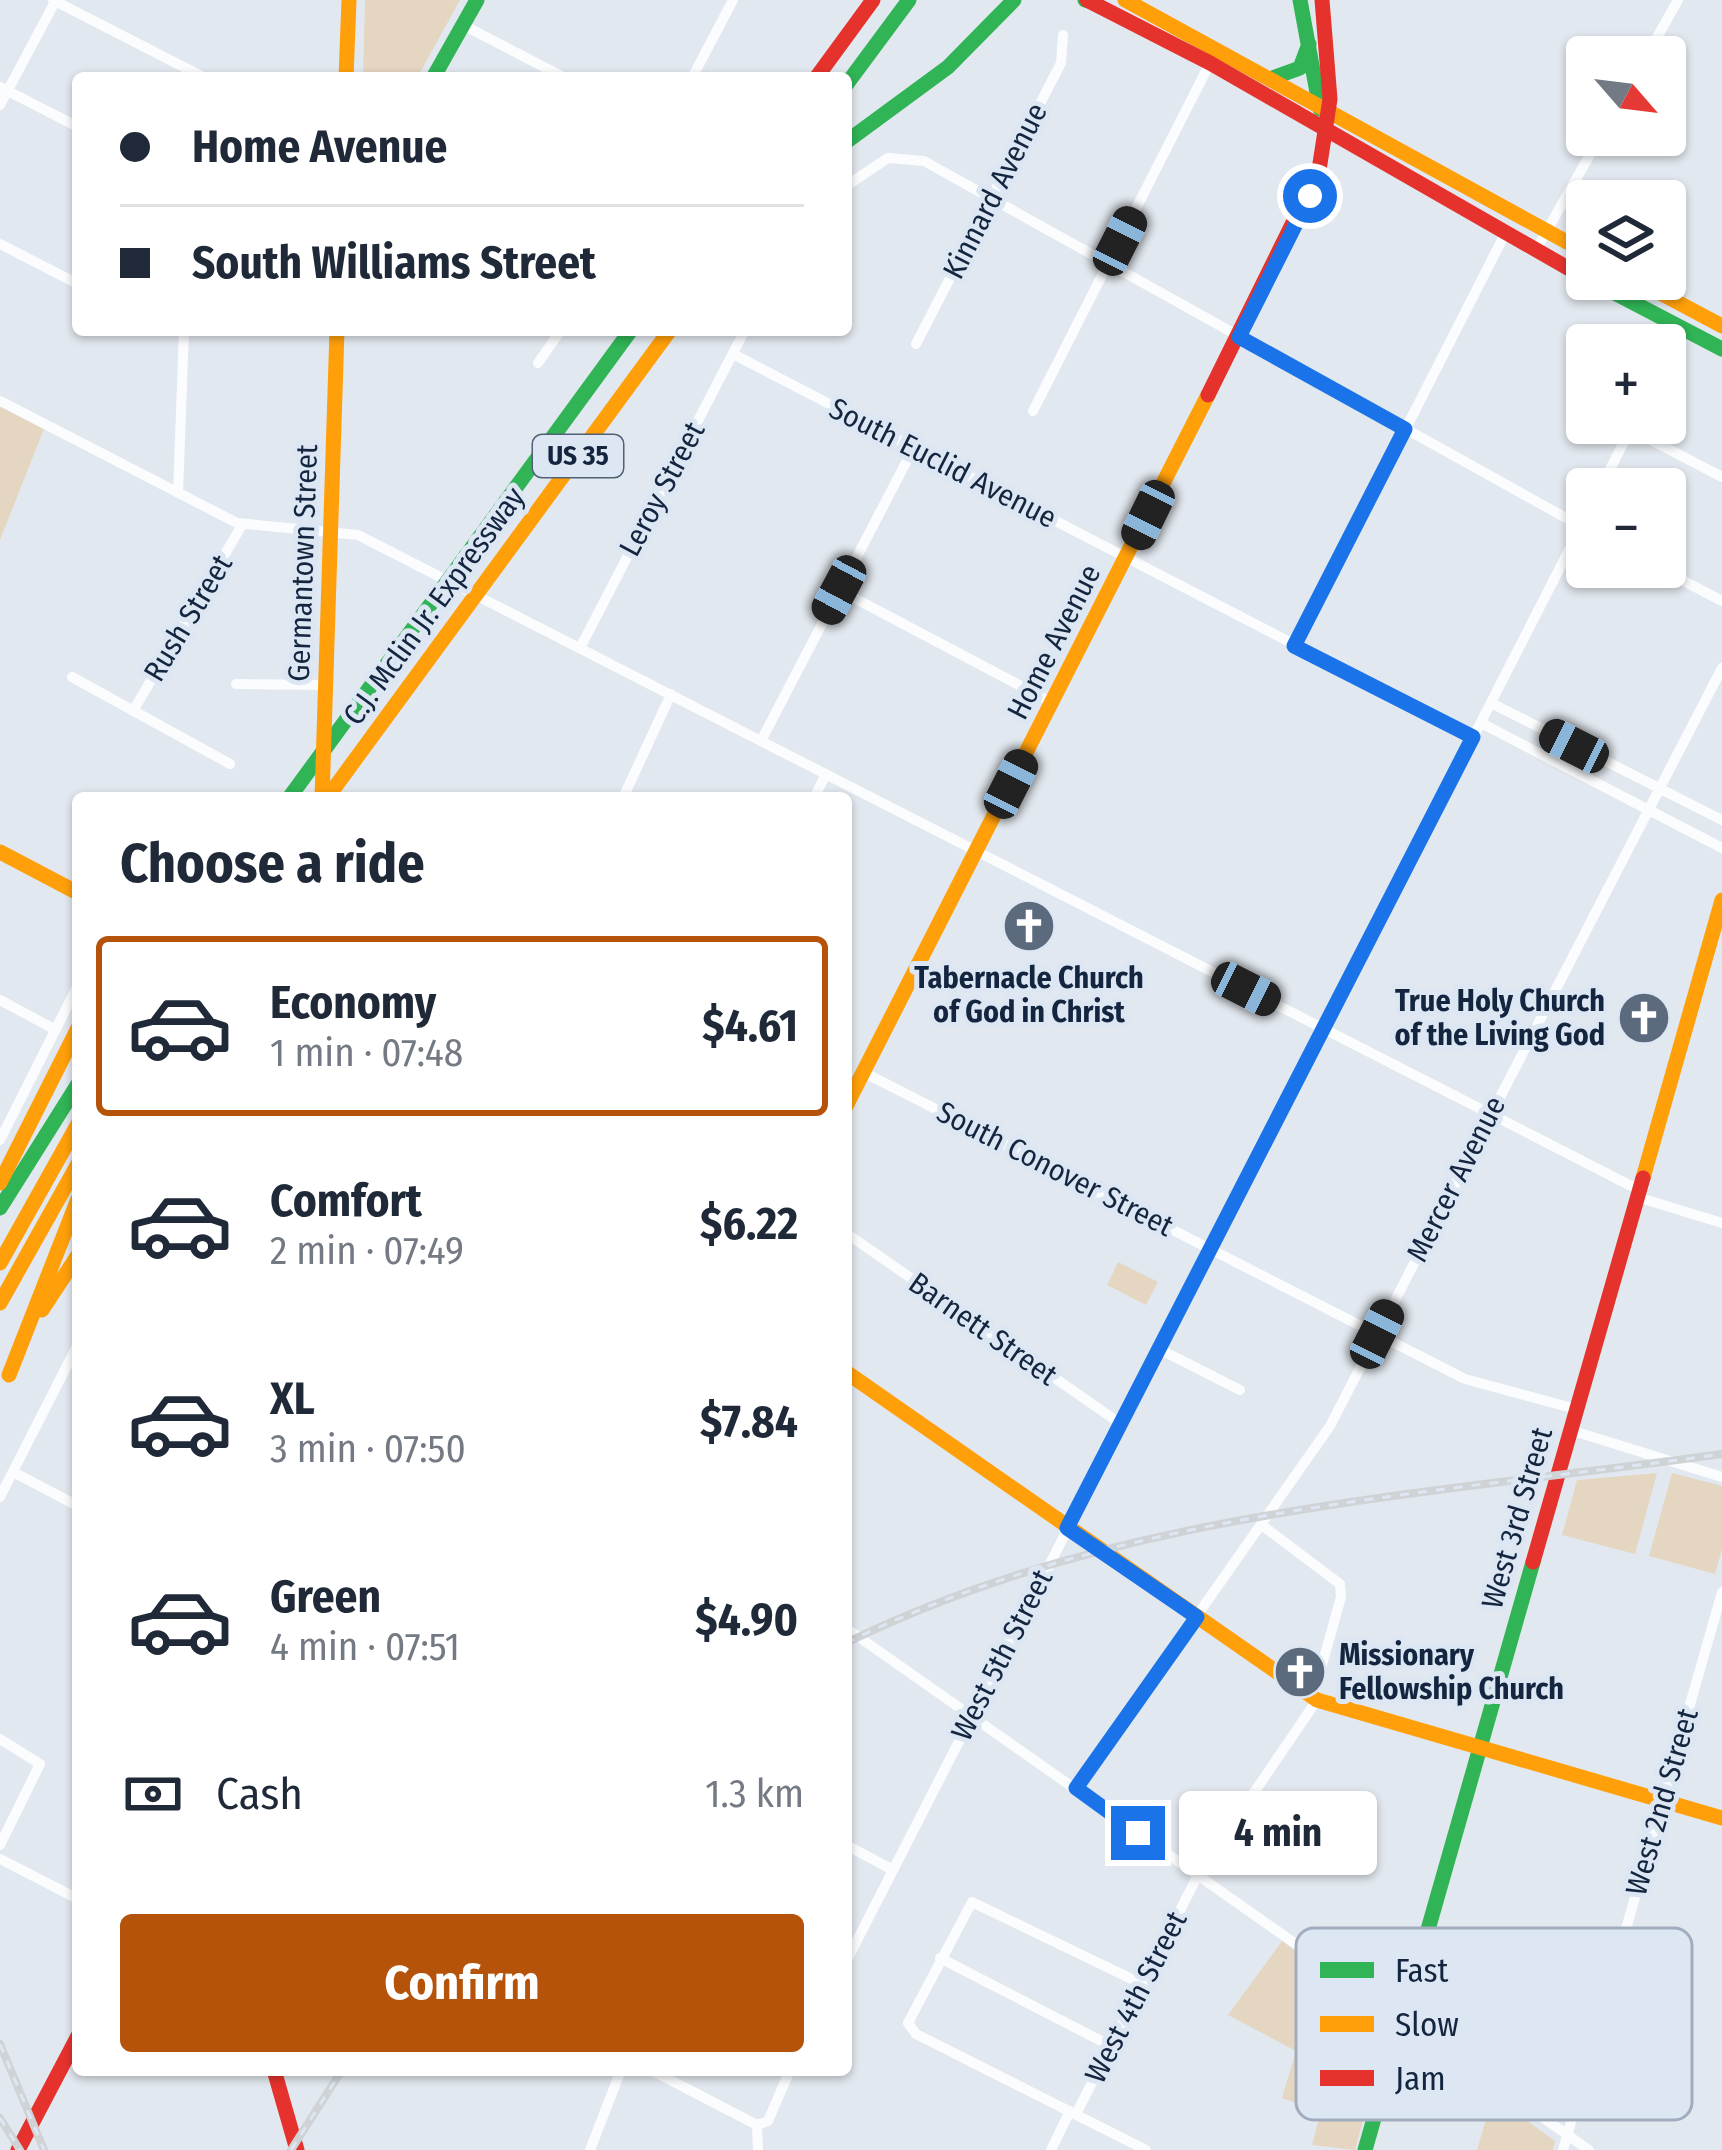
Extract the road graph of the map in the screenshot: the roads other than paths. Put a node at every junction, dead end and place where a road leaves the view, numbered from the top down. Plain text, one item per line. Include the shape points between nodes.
1 (55, 0) edge
2 (338, 0) edge
3 (349, 0) edge
4 (477, 0) edge
5 (733, 0) edge
6 (873, 0) edge
7 (909, 0) edge
8 (1087, 0) edge
9 (1125, 0) edge
10 (1300, 0) edge
11 (1322, 0) edge
12 (1678, 0) edge
13 (1008, 4) edge
14 (463, 25) junction
15 (1063, 35) dead end
16 (1658, 36) edge
17 (1310, 41) junction
18 (1210, 63) junction
19 (193, 72) edge
20 (346, 72) edge
21 (436, 72) edge
22 (553, 72) edge
23 (695, 72) edge
24 (820, 72) edge
25 (852, 77) edge
26 (1272, 77) junction
27 (4, 89) edge
28 (0, 105) edge
29 (1324, 108) junction
30 (72, 124) edge
31 (1328, 133) junction
32 (852, 138) edge
33 (1589, 156) edge
34 (852, 181) edge
35 (991, 200) junction
36 (1547, 231) junction
37 (1506, 232) junction
38 (1566, 241) edge
39 (0, 244) edge
40 (1536, 250) junction
41 (1107, 264) junction
42 (1566, 267) edge
43 (72, 281) edge
44 (1625, 300) edge
45 (1673, 300) edge
46 (1668, 324) edge
47 (1722, 326) edge
48 (1686, 333) edge
49 (184, 336) edge
50 (337, 336) edge
51 (557, 336) edge
52 (627, 336) edge
53 (666, 336) edge
54 (743, 336) edge
55 (1239, 337) junction
56 (916, 344) dead end
57 (1722, 350) edge
58 (733, 354) junction
59 (538, 363) dead end
60 (0, 401) edge
61 (1033, 411) dead end
62 (1405, 429) junction
63 (1664, 444) edge
64 (913, 449) junction
65 (1722, 477) edge
66 (178, 493) junction
67 (1566, 514) edge
68 (242, 524) junction
69 (331, 528) junction
70 (1127, 559) junction
71 (1566, 560) edge
72 (1686, 582) edge
73 (839, 590) junction
74 (1722, 601) edge
75 (1294, 646) junction
76 (580, 648) junction
77 (1722, 668) edge
78 (72, 677) dead end
79 (236, 684) dead end
80 (327, 685) junction
81 (670, 694) junction
82 (1052, 703) junction
83 (1491, 703) junction
84 (133, 711) junction
85 (1480, 723) junction
86 (1473, 737) junction
87 (761, 741) junction
88 (230, 764) dead end
89 (826, 774) junction
90 (1659, 788) junction
91 (293, 792) edge
92 (325, 792) edge
93 (330, 792) edge
94 (626, 792) edge
95 (817, 792) edge
96 (1647, 810) junction
97 (1722, 820) edge
98 (1722, 848) edge
99 (977, 850) junction
100 (0, 852) edge
101 (72, 890) edge
102 (1722, 900) edge
103 (72, 996) edge
104 (0, 1000) edge
105 (54, 1029) junction
106 (1323, 1029) junction
107 (72, 1040) edge
108 (863, 1072) junction
109 (72, 1094) edge
110 (852, 1094) edge
111 (1490, 1113) junction
112 (2, 1130) edge
113 (72, 1135) edge
114 (72, 1175) edge
115 (0, 1183) edge
116 (1638, 1193) junction
117 (0, 1208) edge
118 (72, 1213) edge
119 (1722, 1223) edge
120 (852, 1237) edge
121 (1211, 1248) junction
122 (0, 1263) edge
123 (72, 1263) edge
124 (0, 1304) edge
125 (1377, 1334) junction
126 (1160, 1349) junction
127 (72, 1356) edge
128 (9, 1375) junction
129 (852, 1376) edge
130 (1240, 1390) dead end
131 (0, 1395) edge
132 (1576, 1409) junction
133 (1121, 1424) junction
134 (1570, 1430) junction
135 (13, 1472) junction
136 (1722, 1477) edge
137 (0, 1497) edge
138 (72, 1503) edge
139 (1263, 1526) junction
140 (1067, 1528) junction
141 (1722, 1592) edge
142 (1197, 1617) junction
143 (852, 1632) edge
144 (1315, 1699) junction
145 (970, 1715) junction
146 (0, 1738) edge
147 (1480, 1749) junction
148 (1076, 1788) junction
149 (1662, 1801) junction
150 (1722, 1818) edge
151 (0, 1845) edge
152 (852, 1848) edge
153 (0, 1859) edge
154 (893, 1870) junction
155 (1198, 1875) junction
156 (72, 1896) edge
157 (1429, 1928) edge
158 (1626, 1928) edge
159 (1296, 1943) edge
160 (852, 1950) edge
161 (940, 1958) junction
162 (1142, 1984) junction
163 (1111, 2046) junction
164 (72, 2047) edge
165 (276, 2076) edge
166 (619, 2076) edge
167 (663, 2076) edge
168 (787, 2076) edge
169 (1073, 2113) junction
170 (1374, 2120) edge
171 (1548, 2120) edge
172 (1572, 2120) edge
173 (757, 2125) junction
174 (1568, 2134) junction
175 (18, 2150) edge
176 (298, 2150) edge
177 (590, 2150) edge
178 (758, 2150) edge
179 (1051, 2150) edge
180 (1146, 2150) edge
181 (1365, 2150) edge
182 (1563, 2150) edge
183 (1589, 2150) edge

1 - 19 street
1 - 27 street
2 - 3 street
3 - 20 main road
4 - 14 main road
5 - 23 street
6 - 24 main road
7 - 25 main road
8 - 18 main road
9 - 26 main road
10 - 17 main road
11 - 29 main road via 1334,80
12 - 16 street
13 - 32 main road via 948,68
14 - 21 main road
14 - 22 street
15 - 35 street, Kinnard Avenue via 1061,63
17 - 26 main road via 1300,68
17 - 29 main road
18 - 31 main road
18 - 41 street
26 - 29 main road
27 - 28 street
27 - 30 street
29 - 31 main road
29 - 36 main road
31 - 37 main road
31 - 55 main road, Home Avenue via 1310,196
33 - 36 street
34 - 35 street via 898,156 923,161
35 - 41 street
35 - 56 street, Kinnard Avenue
36 - 38 main road
36 - 40 street
37 - 40 main road
37 - 62 street
39 - 43 street
40 - 42 main road
41 - 55 street
41 - 61 street
44 - 46 main road
45 - 47 main road
48 - 57 main road
49 - 66 street
50 - 69 main road, Germantown Street
51 - 59 street
52 - 91 main road, C.J. Mclin Jr. Expressway / US 35
53 - 93 main road, C.J. Mclin Jr. Expressway / US 35
54 - 58 street, Leroy Street
55 - 62 street
55 - 70 main road, Home Avenue
58 - 64 street, South Euclid Avenue
58 - 76 street, Leroy Street
60 - 66 street
62 - 67 street
62 - 75 street
63 - 65 street
64 - 70 street, South Euclid Avenue
64 - 73 street
66 - 68 street
68 - 69 street
68 - 84 street, Rush Street
69 - 76 street
69 - 80 main road, Germantown Street
70 - 75 street, South Euclid Avenue
70 - 82 main road, Home Avenue
71 - 83 street, West 5th Street
72 - 74 street
73 - 82 street
73 - 87 street
75 - 86 street, South Euclid Avenue
76 - 81 street
77 - 90 street, Mercer Avenue
78 - 84 street
79 - 80 street
80 - 92 main road, Germantown Street
81 - 87 street
81 - 94 street
82 - 99 main road, Home Avenue
83 - 85 street, West 5th Street
83 - 90 street
84 - 88 street
85 - 86 street, West 5th Street
85 - 96 street
86 - 106 street, West 5th Street
87 - 89 street
89 - 95 street
89 - 99 street
90 - 96 street, Mercer Avenue
90 - 97 street
96 - 98 street
96 - 111 street, Mercer Avenue
99 - 106 street
99 - 108 main road, Home Avenue
100 - 101 main road
102 - 116 main road, West 3rd Street
103 - 105 street
104 - 105 street
105 - 112 street
106 - 111 street
106 - 121 street, West 5th Street
107 - 115 main road
108 - 110 main road, Home Avenue
108 - 121 street, South Conover Street
109 - 117 main road
111 - 116 street
111 - 125 street, Mercer Avenue
113 - 122 main road
114 - 124 main road
116 - 119 street
116 - 132 main road, West 3rd Street
118 - 128 main road
120 - 133 street, Barnett Street
121 - 125 street, South Conover Street
121 - 126 street, West 5th Street
123 - 128 main road
125 - 132 street, South Conover Street via 1465,1379
125 - 139 street, Mercer Avenue via 1330,1426
126 - 130 street
126 - 133 street, West 5th Street
127 - 135 street
128 - 131 main road
129 - 140 main road
132 - 134 main road, West 3rd Street
133 - 140 street, West 5th Street
134 - 136 street
134 - 147 main road, West 3rd Street
135 - 137 street
135 - 138 street
139 - 142 street, Mercer Avenue
139 - 144 street, West 4th Street via 1342,1591
140 - 142 main road
140 - 145 street, West 5th Street
141 - 149 street, West 2nd Street
142 - 144 main road
142 - 148 street, Mercer Avenue
143 - 145 street
144 - 147 main road
144 - 155 street, West 4th Street
145 - 148 street
145 - 154 street, West 5th Street
146 - 151 street via 40,1764
147 - 149 main road
147 - 157 main road, West 3rd Street
148 - 155 street
149 - 150 main road
149 - 158 street, West 2nd Street
152 - 154 street
153 - 156 street
154 - 160 street, West 5th Street
155 - 159 street
155 - 162 street, West 4th Street
161 - 162 street via 968,1904 977,1902
161 - 163 street
161 - 169 street via 910,2017 912,2031
162 - 163 street, West 4th Street
163 - 169 street, West 4th Street
164 - 175 main road
165 - 176 main road
166 - 177 street
167 - 173 street
168 - 173 street via 768,2121
169 - 179 street, West 4th Street
169 - 180 street
170 - 181 main road, West 3rd Street
171 - 174 street
172 - 174 street, West 2nd Street
173 - 178 street
174 - 182 street, West 2nd Street
174 - 183 street

